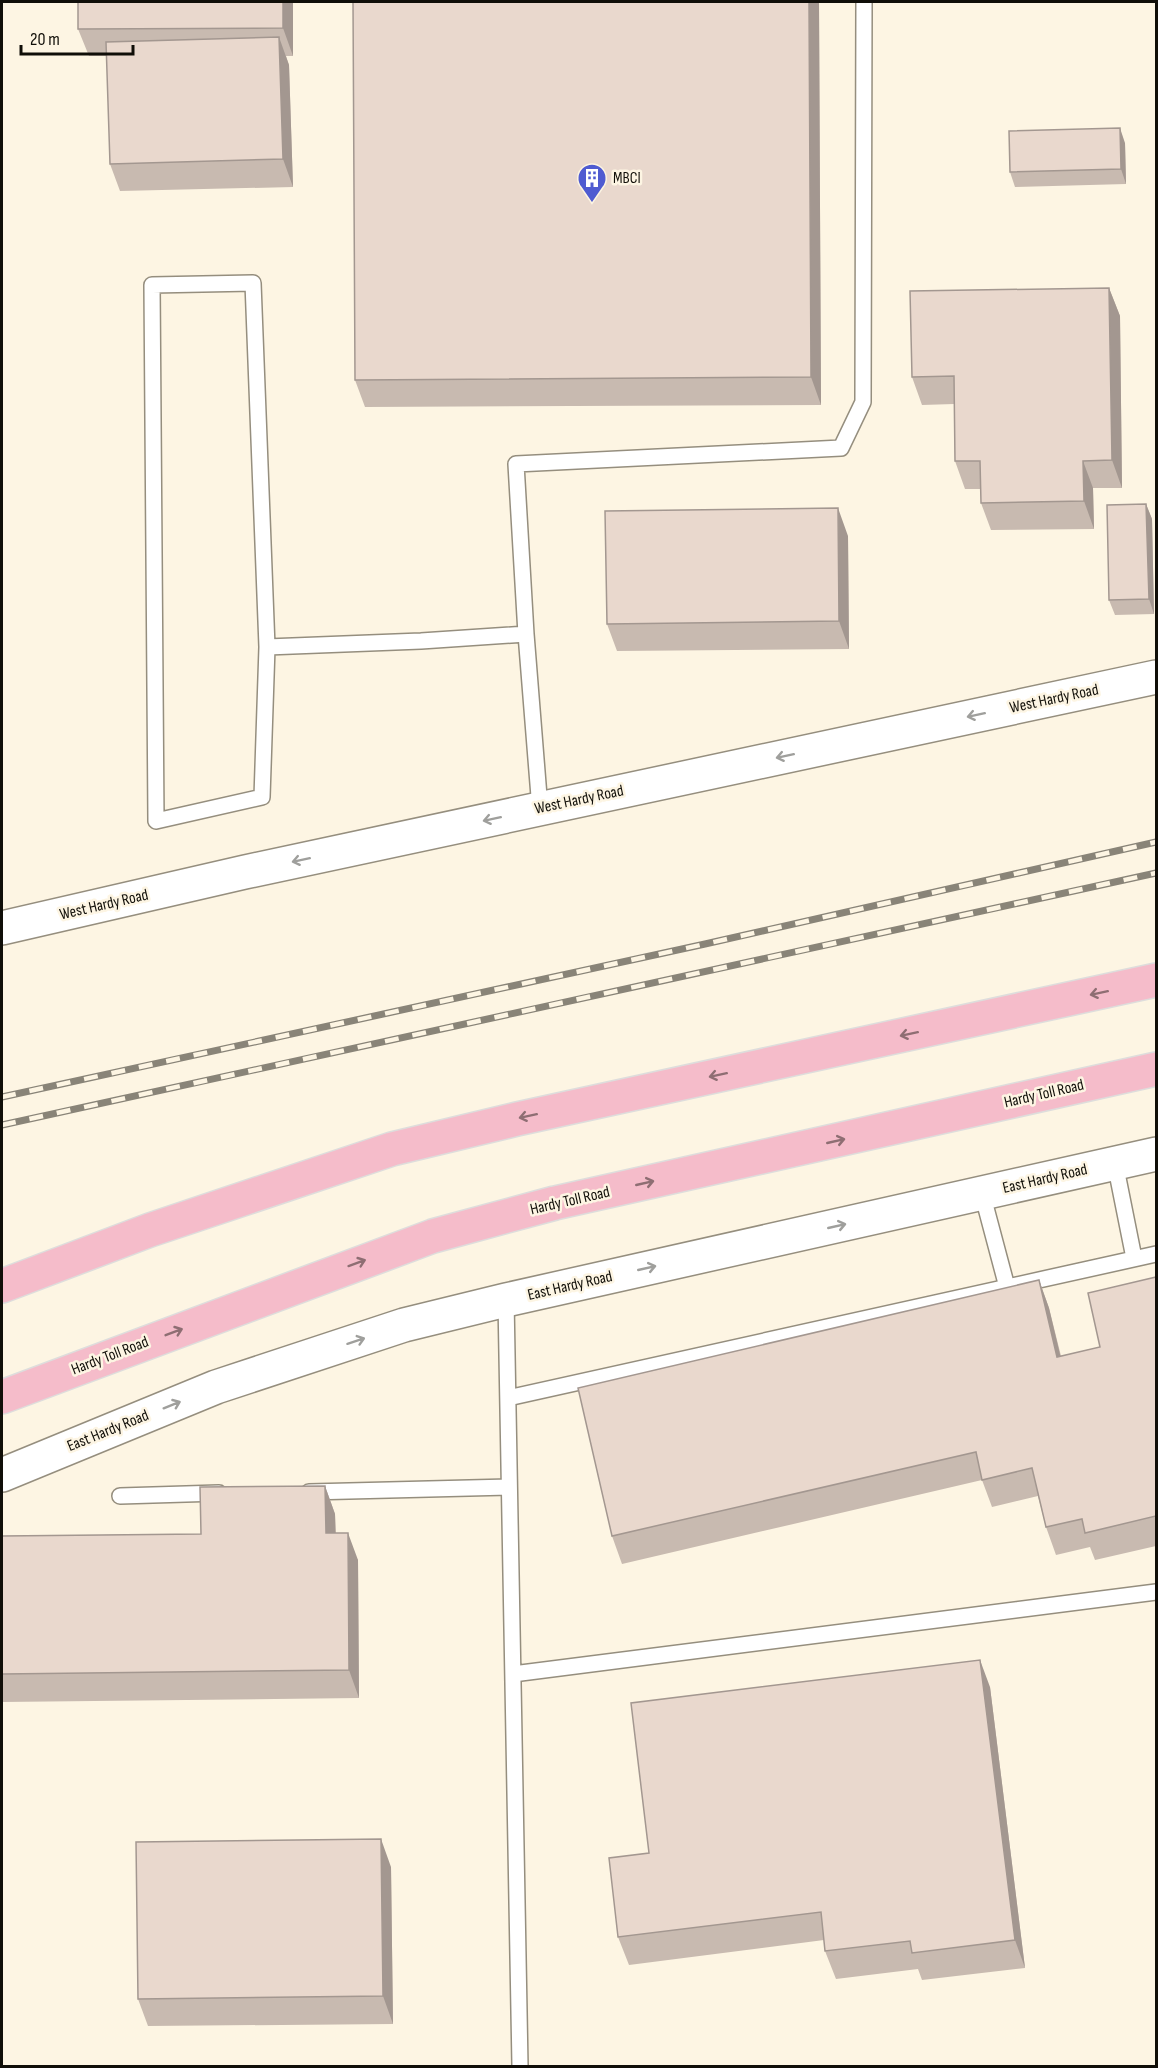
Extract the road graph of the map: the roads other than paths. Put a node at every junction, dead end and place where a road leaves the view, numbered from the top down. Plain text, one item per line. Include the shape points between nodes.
1 (864, 2) edge
2 (526, 634) junction
3 (267, 647) junction
4 (1156, 677) edge
5 (540, 809) junction
6 (2, 928) edge
7 (1156, 980) edge
8 (1156, 1069) edge
9 (1156, 1154) edge
10 (1115, 1163) junction
11 (982, 1193) junction
12 (1156, 1254) edge
13 (1134, 1258) junction
14 (2, 1286) edge
15 (1007, 1287) junction
16 (506, 1300) junction
17 (2, 1397) edge
18 (508, 1398) junction
19 (2, 1475) edge
20 (510, 1487) junction
21 (297, 1492) edge
22 (238, 1493) edge
23 (120, 1496) dead end
24 (1156, 1592) edge
25 (513, 1674) junction
26 (520, 2067) edge

1 - 2 lane via 863,402 841,448 516,464
2 - 3 lane
2 - 5 lane
3 - 3 lane via 262,797 156,821 152,285 253,283
4 -> 5 main road, West Hardy Road
5 -> 6 main road, West Hardy Road
7 -> 14 highway via 392,1149 150,1230
17 -> 8 highway, Hardy Toll Road via 433,1236 555,1203
9 - 10 main road, East Hardy Road
10 - 11 main road, East Hardy Road
10 - 13 lane
11 - 15 lane
16 -> 11 main road, East Hardy Road
12 - 13 lane
13 - 15 lane
15 - 18 lane
16 - 18 lane
19 -> 16 main road, East Hardy Road via 216,1387 404,1325
18 - 20 lane
20 - 21 lane
20 - 25 lane
22 - 23 lane
24 - 25 lane
25 - 26 lane

